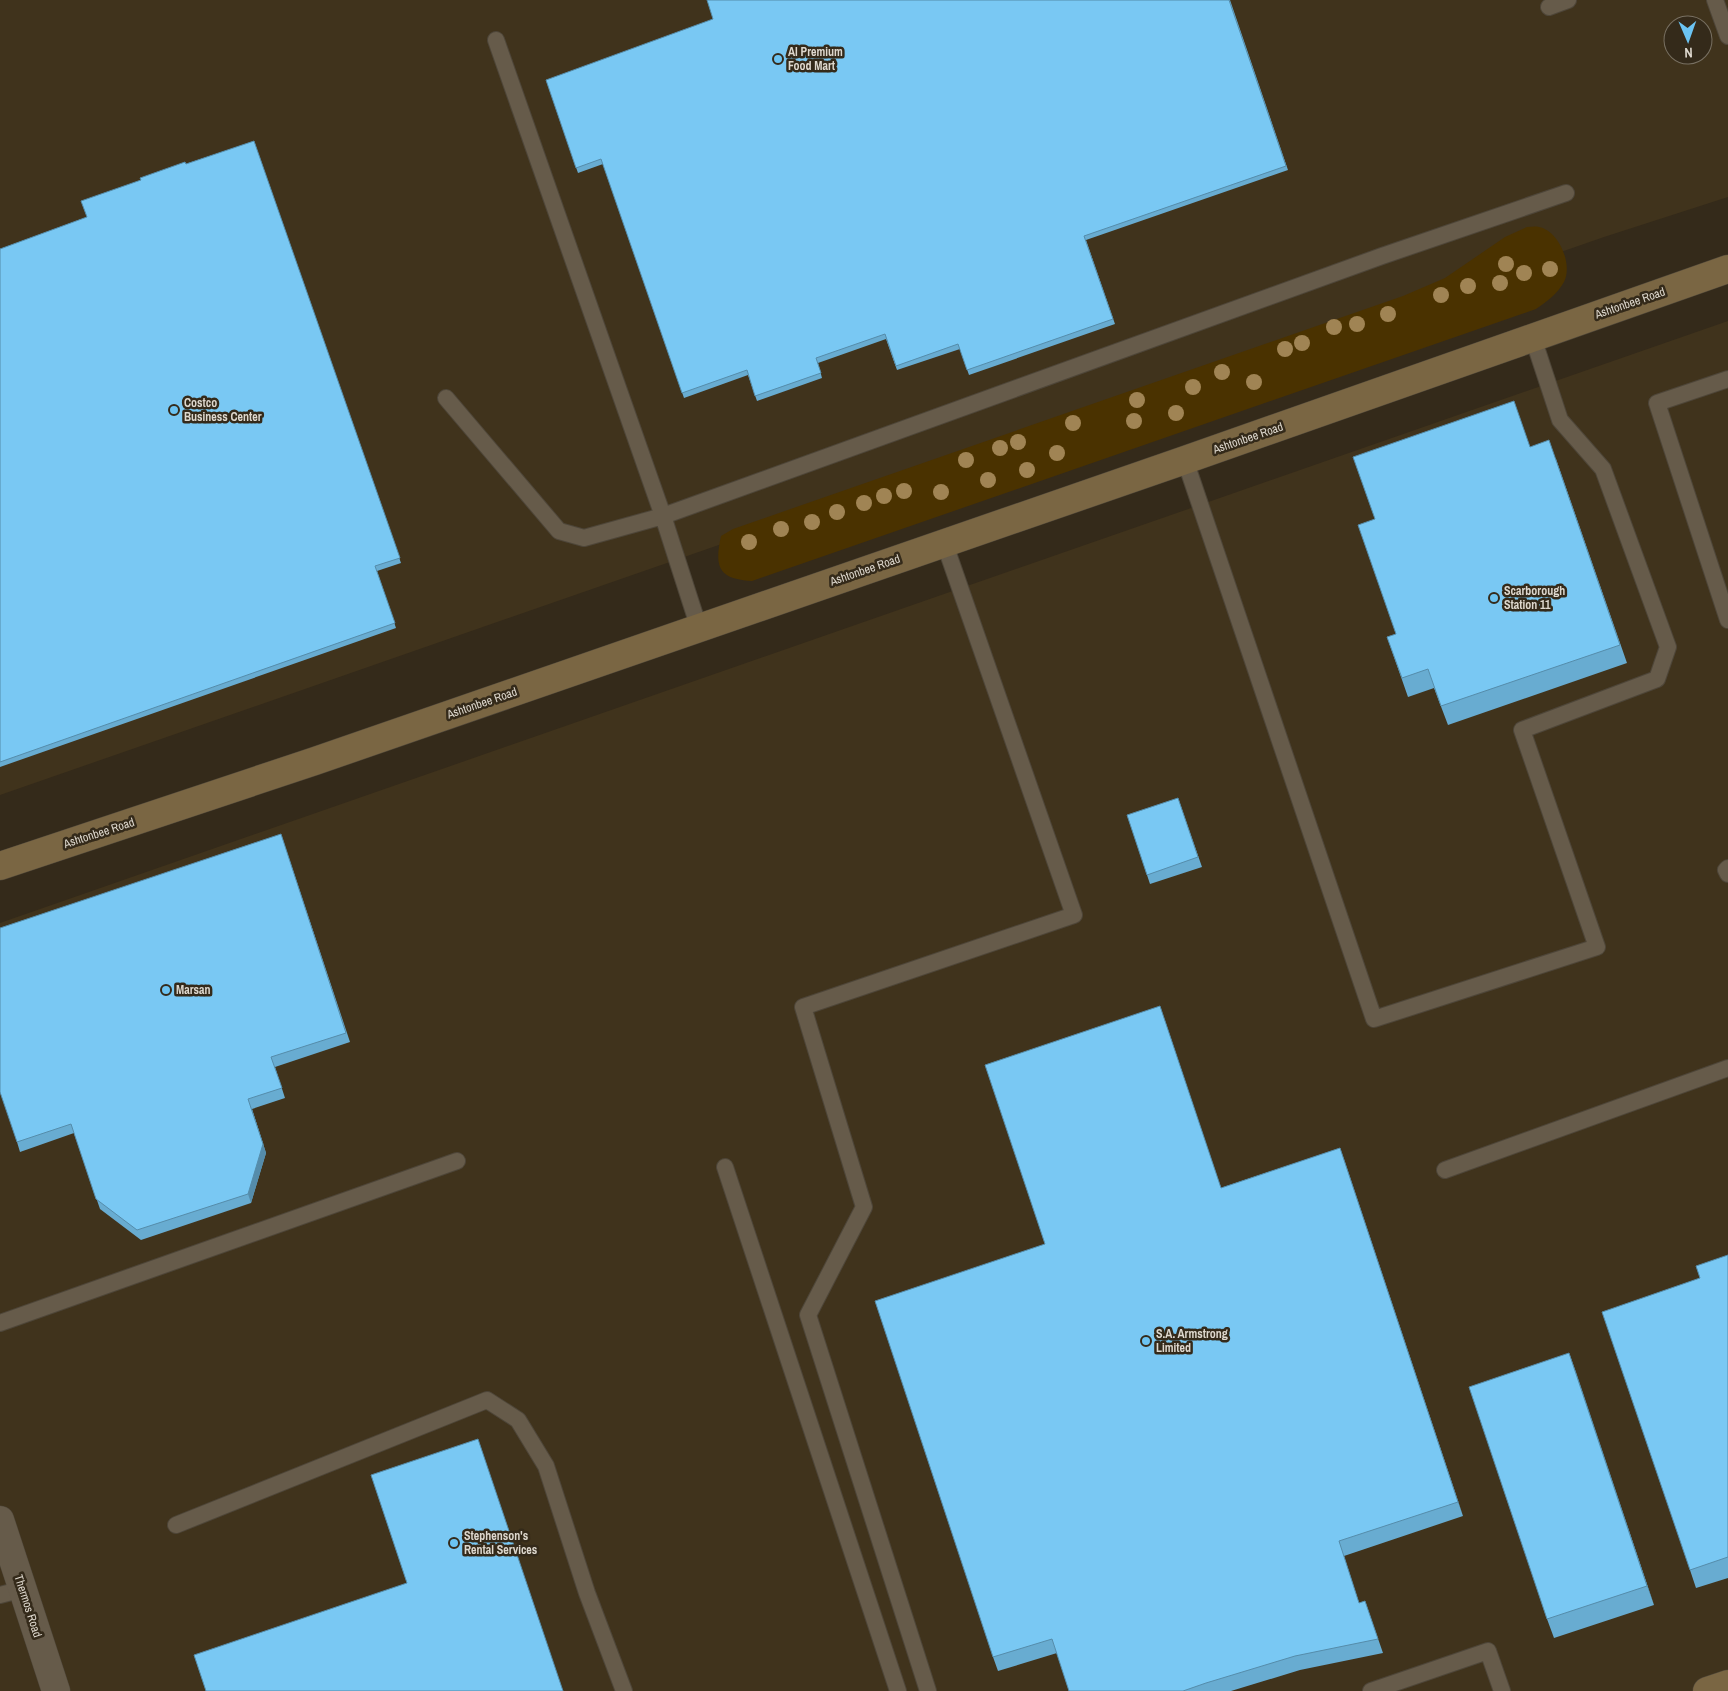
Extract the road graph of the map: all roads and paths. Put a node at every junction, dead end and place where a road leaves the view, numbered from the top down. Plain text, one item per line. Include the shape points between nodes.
1 (1568, 0) edge
2 (1715, 0) edge
3 (1549, 6) dead end
4 (1728, 36) edge
5 (496, 40) dead end
6 (1566, 193) dead end
7 (1728, 269) edge
8 (1534, 338) junction
9 (1728, 379) edge
10 (446, 398) dead end
11 (1185, 460) junction
12 (663, 516) junction
13 (944, 542) junction
14 (1728, 620) edge
15 (699, 628) junction
16 (0, 866) edge
17 (1728, 868) edge
18 (1728, 874) edge
19 (1728, 1068) edge
20 (457, 1161) dead end
21 (725, 1167) dead end
22 (1445, 1170) dead end
23 (0, 1323) edge
24 (0, 1520) edge
25 (176, 1525) dead end
26 (11, 1592) edge
27 (1728, 1684) edge
28 (56, 1691) edge
29 (624, 1691) edge
30 (898, 1691) edge
31 (928, 1691) edge
32 (1371, 1691) edge
33 (1502, 1691) edge
34 (1708, 1691) edge

1 - 3 lane
2 - 4 lane
5 - 12 lane
6 - 12 lane via 1382,256
7 - 8 street, Ashtonbee Road
8 - 11 street, Ashtonbee Road
8 - 11 lane via 1560,420 1603,469 1668,648 1657,679 1522,730 1597,947 1374,1019
9 - 14 lane via 1658,403
10 - 12 lane via 558,531 584,538
11 - 13 street, Ashtonbee Road
12 - 15 lane
13 - 15 street, Ashtonbee Road
13 - 31 lane via 1074,915 804,1007 864,1207 808,1316
15 - 16 street, Ashtonbee Road
17 - 18 lane
19 - 22 lane
20 - 23 lane
21 - 30 lane
24 - 26 street, Thermos Road
25 - 29 lane via 488,1400 518,1420 546,1466 587,1592
26 - 28 street, Thermos Road
27 - 34 street
32 - 33 lane via 1488,1651

